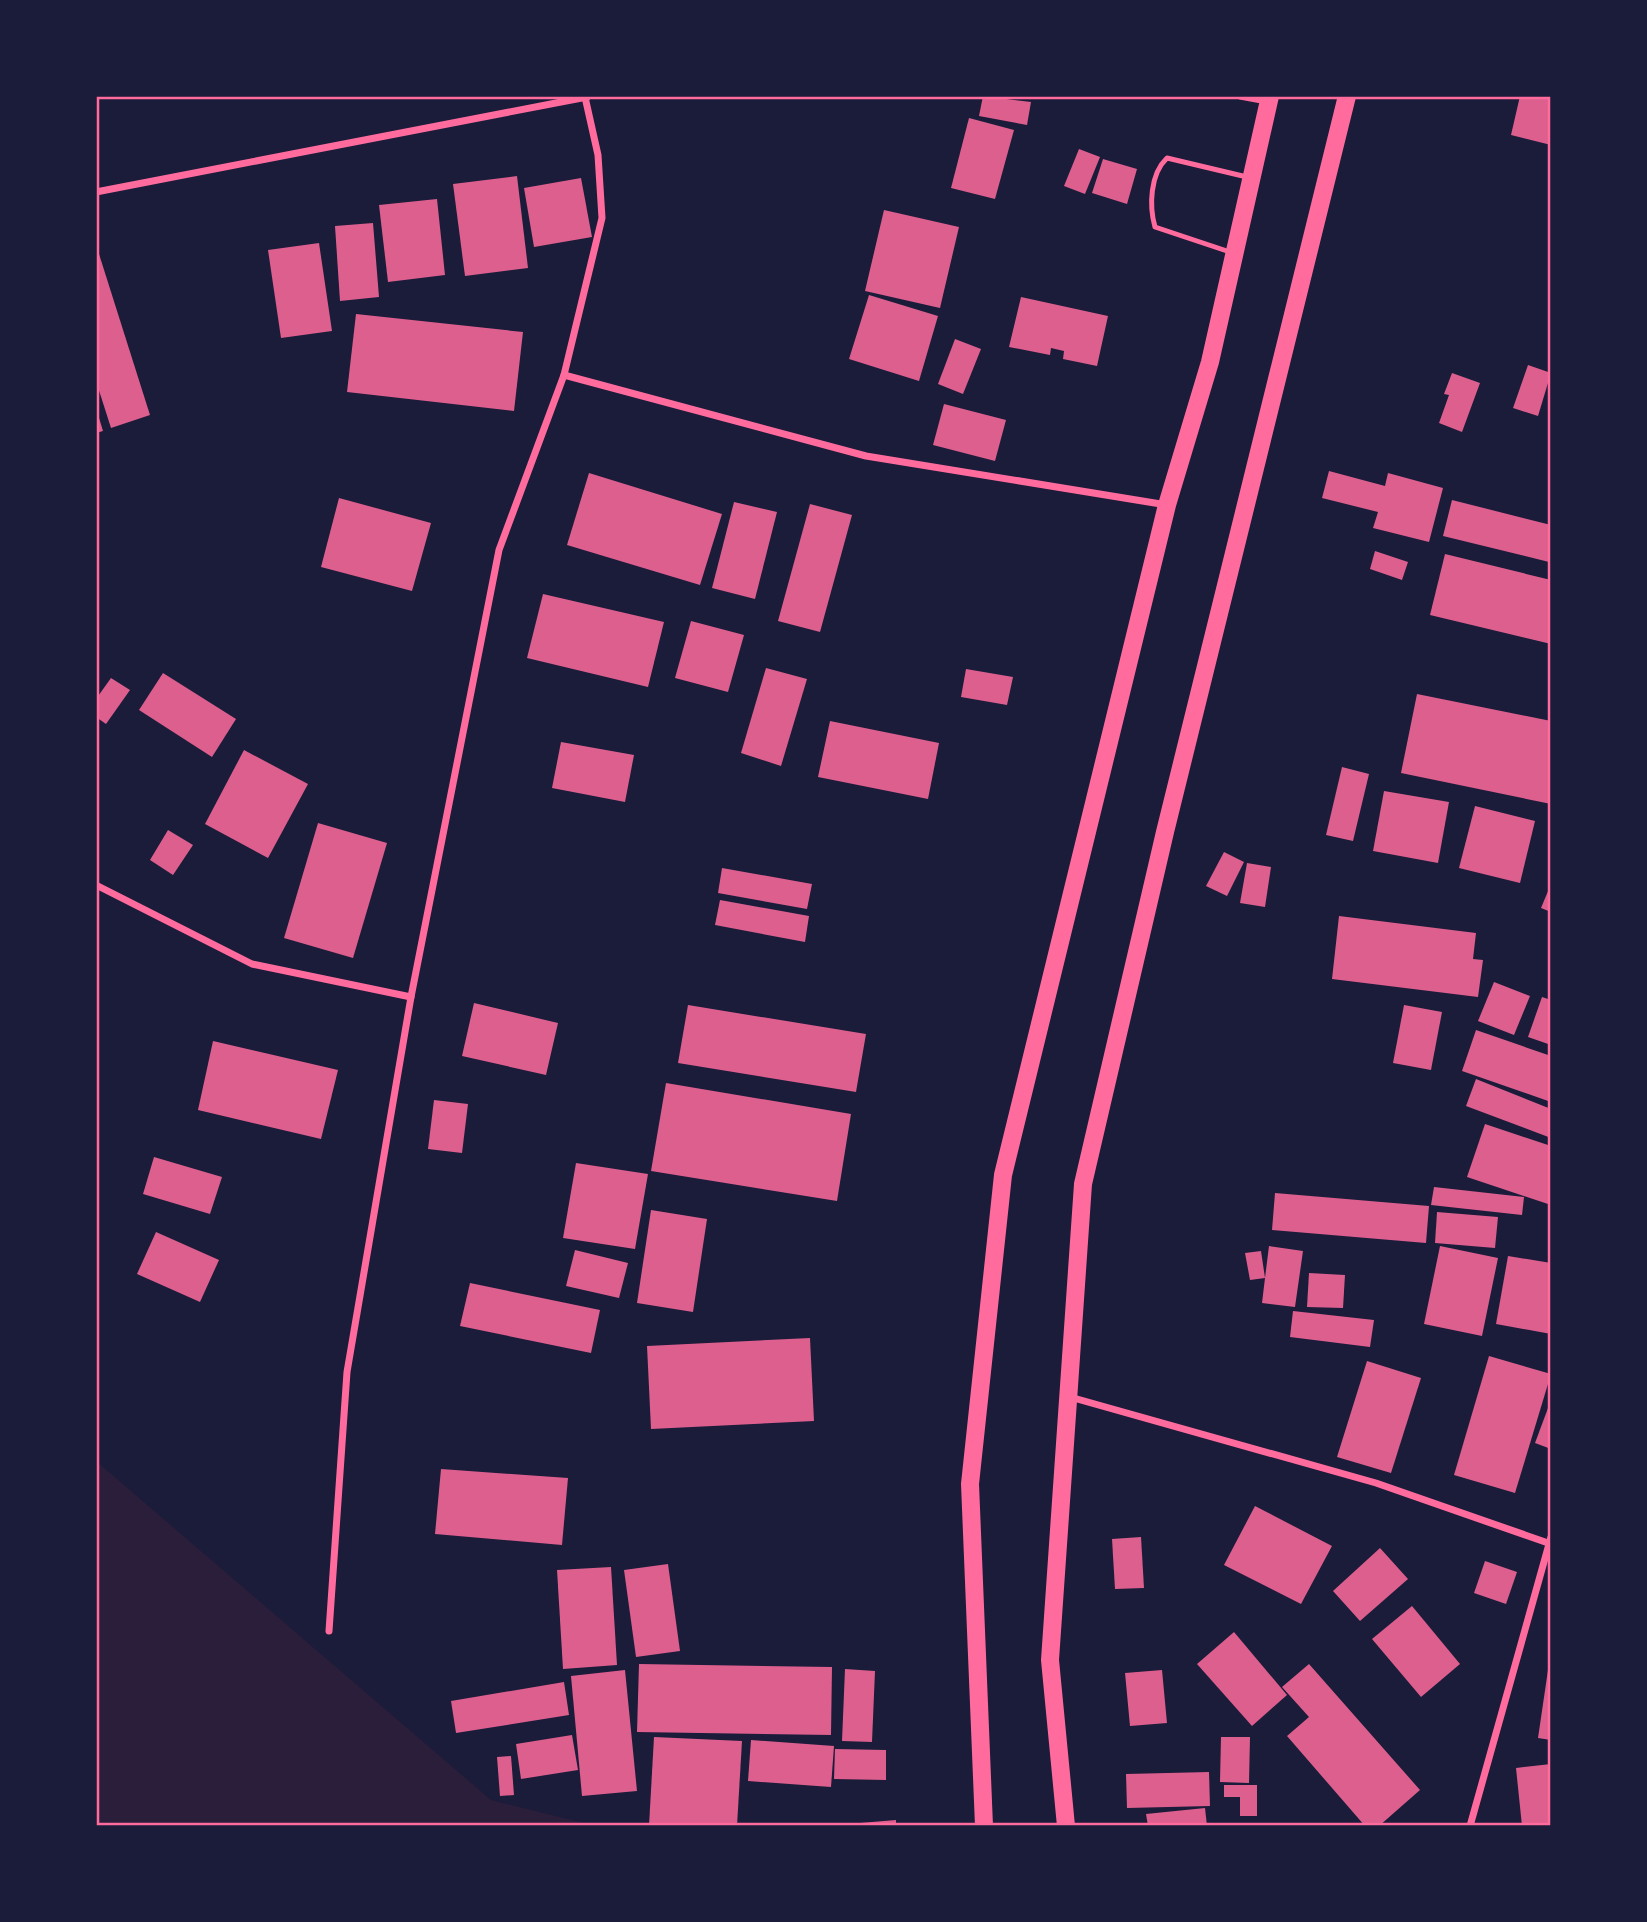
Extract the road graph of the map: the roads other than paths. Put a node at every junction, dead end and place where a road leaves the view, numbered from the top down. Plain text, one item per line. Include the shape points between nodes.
1 (1240, 96) edge
2 (1347, 96) edge
3 (587, 97) edge
4 (1270, 99) edge
5 (1250, 178) junction
6 (96, 192) edge
7 (1234, 254) junction
8 (564, 375) junction
9 (1167, 505) junction
10 (96, 885) edge
11 (411, 997) junction
12 (1066, 1395) junction
13 (1550, 1541) edge
14 (329, 1631) dead end
15 (984, 1826) edge
16 (1066, 1826) edge
17 (1469, 1826) edge

1 - 4 street
2 - 12 main road via 1083,1184
3 - 6 street
3 - 8 street via 598,155 602,218
4 - 5 main road
5 - 7 main road
5 - 7 lane via 1167,158 1160,165 1150,202 1155,227
7 - 9 main road via 1210,362
8 - 9 street via 866,456
8 - 11 street via 499,550
9 - 15 main road via 1003,1175 971,1484
10 - 11 street via 252,964
11 - 14 street via 346,1372
12 - 13 street via 1376,1483
12 - 16 main road via 1050,1660
13 - 17 street

